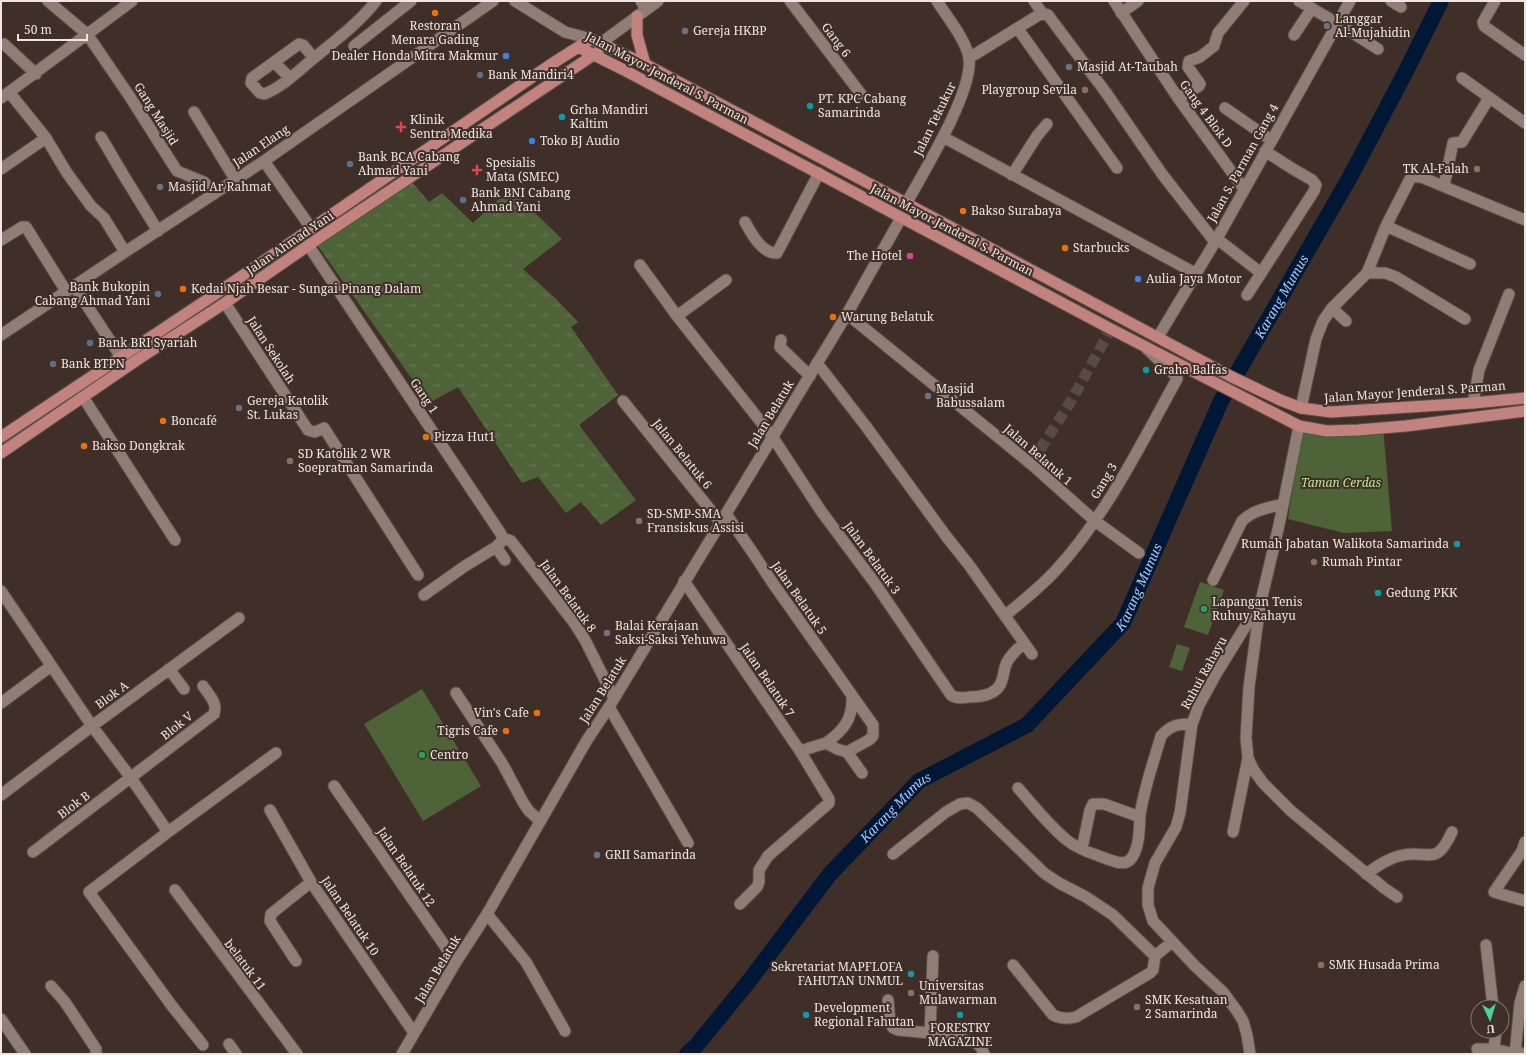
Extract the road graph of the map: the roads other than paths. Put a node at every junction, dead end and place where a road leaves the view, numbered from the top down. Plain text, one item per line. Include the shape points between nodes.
1 (48, 1) edge
2 (132, 1) edge
3 (376, 1) edge
4 (411, 1) edge
5 (493, 1) edge
6 (515, 1) edge
7 (658, 1) edge
8 (790, 1) edge
9 (937, 1) edge
10 (1034, 1) edge
11 (1114, 1) edge
12 (1138, 1) edge
13 (1244, 1) edge
14 (1299, 1) edge
15 (1350, 1) edge
16 (1495, 1) edge
17 (644, 5) edge
18 (1312, 8) junction
19 (1042, 13) junction
20 (1121, 13) junction
21 (637, 16) junction
22 (1338, 23) junction
23 (1018, 29) junction
24 (565, 32) junction
25 (87, 34) junction
26 (1294, 35) dead end
27 (600, 43) junction
28 (4, 44) dead end
29 (354, 46) dead end
30 (578, 47) junction
31 (1378, 49) dead end
32 (594, 55) junction
33 (1525, 56) edge
34 (314, 58) junction
35 (969, 58) junction
36 (274, 62) junction
37 (645, 64) junction
38 (36, 74) junction
39 (290, 78) junction
40 (1462, 78) dead end
41 (861, 94) dead end
42 (5, 95) edge
43 (1178, 98) junction
44 (1489, 98) junction
45 (1225, 108) dead end
46 (194, 112) dead end
47 (1047, 124) dead end
48 (1525, 124) edge
49 (101, 137) dead end
50 (943, 137) junction
51 (46, 138) junction
52 (1271, 140) junction
53 (1265, 151) junction
54 (264, 161) junction
55 (826, 161) junction
56 (1117, 168) dead end
57 (1, 169) edge
58 (819, 173) junction
59 (1012, 175) junction
60 (235, 179) junction
61 (1444, 186) junction
62 (1244, 189) junction
63 (214, 194) junction
64 (906, 204) junction
65 (901, 218) junction
66 (1525, 220) edge
67 (745, 222) dead end
68 (1386, 226) junction
69 (311, 228) junction
70 (158, 231) junction
71 (1, 240) edge
72 (1216, 240) junction
73 (308, 245) junction
74 (125, 252) junction
75 (1470, 264) dead end
76 (640, 265) dead end
77 (1195, 273) junction
78 (1261, 273) junction
79 (1367, 273) junction
80 (726, 280) dead end
81 (70, 289) junction
82 (1509, 294) dead end
83 (1247, 295) dead end
84 (225, 303) junction
85 (1332, 308) junction
86 (847, 314) junction
87 (677, 316) junction
88 (1465, 319) dead end
89 (1346, 321) dead end
90 (1, 335) edge
91 (1158, 337) junction
92 (781, 340) dead end
93 (1145, 347) junction
94 (121, 357) junction
95 (818, 363) junction
96 (810, 376) junction
97 (83, 397) junction
98 (1525, 398) edge
99 (623, 401) dead end
100 (1473, 403) junction
101 (1301, 408) junction
102 (1356, 411) junction
103 (1525, 411) edge
104 (1299, 426) junction
105 (1358, 430) junction
106 (772, 436) junction
107 (1, 437) edge
108 (1, 453) edge
109 (1283, 504) junction
110 (724, 519) junction
111 (1095, 521) junction
112 (174, 540) dead end
113 (500, 542) junction
114 (1139, 553) dead end
115 (505, 560) dead end
116 (418, 575) dead end
117 (1213, 580) dead end
118 (684, 582) junction
119 (1, 591) edge
120 (424, 595) dead end
121 (1261, 600) junction
122 (1005, 616) junction
123 (239, 618) dead end
124 (1023, 644) junction
125 (1032, 654) dead end
126 (51, 666) junction
127 (169, 669) junction
128 (203, 686) dead end
129 (184, 689) dead end
130 (456, 692) dead end
131 (852, 696) junction
132 (611, 702) junction
133 (1, 703) edge
134 (1192, 724) junction
135 (92, 726) junction
136 (826, 742) junction
137 (800, 752) junction
138 (847, 752) junction
139 (276, 754) dead end
140 (1248, 758) junction
141 (862, 773) dead end
142 (131, 778) junction
143 (334, 786) dead end
144 (1018, 788) dead end
145 (1, 795) edge
146 (270, 810) dead end
147 (1140, 816) junction
148 (540, 821) junction
149 (168, 832) junction
150 (1234, 832) dead end
151 (1452, 832) dead end
152 (1525, 842) edge
153 (688, 843) dead end
154 (1082, 849) junction
155 (33, 852) dead end
156 (893, 854) dead end
157 (1366, 874) junction
158 (311, 882) junction
159 (175, 890) dead end
160 (1397, 897) dead end
161 (1525, 902) edge
162 (740, 904) dead end
163 (487, 914) junction
164 (1172, 942) junction
165 (1486, 945) dead end
166 (933, 956) dead end
167 (1155, 956) junction
168 (296, 961) dead end
169 (456, 962) junction
170 (1014, 966) dead end
171 (51, 986) dead end
172 (1525, 986) edge
173 (1492, 999) edge
174 (888, 1000) dead end
175 (1, 1019) edge
176 (565, 1031) dead end
177 (414, 1033) junction
178 (930, 1033) junction
179 (1495, 1039) edge
180 (229, 1044) dead end
181 (203, 1045) dead end
182 (1477, 1049) dead end
183 (1494, 1049) junction
184 (96, 1053) edge
185 (1525, 1053) edge
186 (25, 1054) edge
187 (236, 1054) edge
188 (297, 1054) edge
189 (402, 1054) edge
190 (984, 1054) edge
191 (1250, 1054) edge
192 (1515, 1054) edge

1 - 25 street, Gang Masjid
2 - 25 street
3 - 34 street via 366,14
4 - 29 street
5 - 54 street, Jalan Elang
6 - 24 street
7 - 17 street
8 - 41 street, Gang 6
9 - 35 street, Jalan Tekukur via 961,38
10 - 19 street
11 - 20 street, Gang 4 Blok D
12 - 20 street
13 - 43 street via 1218,33 1214,46 1200,57 1189,61 1188,67 1200,84
14 - 18 street
15 - 22 street, Jalan S. Parman Gang 4
16 - 33 street via 1483,22 1484,26
17 - 21 street
18 - 22 street
18 - 26 street
19 - 23 street
19 - 72 street via 1052,18 1162,174
20 - 43 street, Gang 4 Blok D
21 - 27 street
21 - 37 main road via 637,35
22 - 31 street
22 - 52 street, Jalan S. Parman Gang 4
23 - 35 street
23 - 56 street
24 - 27 street, Jalan Mayor Jenderal S. Parman
24 - 30 street, Jalan Mayor Jenderal S. Parman
25 - 38 street
25 - 63 street, Gang Masjid via 173,167 179,173 204,182
27 - 30 main road, Jalan Ahmad Yani
27 - 32 main road, Jalan Ahmad Yani
27 - 37 main road, Jalan Mayor Jenderal S. Parman
28 - 38 street
30 - 32 main road, Jalan Mayor Jenderal S. Parman
30 - 69 main road, Jalan Ahmad Yani
32 - 58 main road, Jalan Mayor Jenderal S. Parman
32 - 73 main road, Jalan Ahmad Yani
34 - 36 street via 301,44
34 - 39 street
35 - 50 street, Jalan Tekukur via 967,83
36 - 39 street
36 - 39 street via 251,79 260,93 266,94
37 - 55 main road, Jalan Mayor Jenderal S. Parman
38 - 42 street
40 - 44 street
42 - 51 street
43 - 62 street, Gang 4 Blok D
44 - 48 street
44 - 61 street via 1462,142 1453,143
45 - 52 street
46 - 60 street
47 - 59 street
49 - 70 street
50 - 59 street
50 - 64 street, Jalan Tekukur
51 - 57 street
51 - 74 street via 67,173 91,206 104,218
52 - 53 street, Jalan S. Parman Gang 4
53 - 62 street, Jalan S. Parman Gang 4
53 - 78 street via 1316,185
54 - 60 street, Jalan Elang
54 - 69 street
55 - 58 main road
55 - 64 main road, Jalan Mayor Jenderal S. Parman
58 - 65 main road, Jalan Mayor Jenderal S. Parman
58 - 67 street via 777,253 758,242
59 - 77 street
60 - 63 street, Jalan Elang
61 - 66 street
61 - 68 street via 1421,177 1413,177
62 - 72 street, Jalan S. Parman Gang 4
63 - 70 street, Jalan Elang
64 - 91 main road, Jalan Mayor Jenderal S. Parman
65 - 86 street, Jalan Belatuk
65 - 93 main road, Jalan Mayor Jenderal S. Parman
68 - 75 street
68 - 79 street
69 - 94 main road, Jalan Ahmad Yani
70 - 74 street, Jalan Elang
71 - 81 street via 26,227
72 - 77 street, Jalan S. Parman Gang 4
72 - 78 street
73 - 84 main road, Jalan Ahmad Yani
73 - 113 street, Gang 1
74 - 81 street, Jalan Elang
76 - 87 street, Jalan Belatuk 3
77 - 91 street, Jalan S. Parman Gang 4
78 - 83 street
79 - 85 street
79 - 88 street via 1386,273 1396,277
80 - 87 street
81 - 90 street, Jalan Elang
81 - 94 street
82 - 100 street via 1479,370
84 - 97 main road, Jalan Ahmad Yani
84 - 116 street, Jalan Sekolah via 308,430 315,432 324,428
85 - 89 street
85 - 101 street via 1323,321 1316,340
86 - 95 street, Jalan Belatuk
86 - 111 street, Jalan Belatuk 1 via 1031,464
87 - 106 street, Jalan Belatuk 3
91 - 101 main road, Jalan Mayor Jenderal S. Parman via 1215,368
92 - 96 street via 780,347
93 - 104 main road, Jalan Mayor Jenderal S. Parman
93 - 111 street, Gang 3 via 1178,379
94 - 107 main road, Jalan Ahmad Yani
95 - 96 street, Jalan Belatuk
95 - 122 street
96 - 106 street, Jalan Belatuk
97 - 108 main road, Jalan Ahmad Yani
97 - 112 street
98 - 100 main road, Jalan Mayor Jenderal S. Parman
99 - 110 street, Jalan Belatuk 6
100 - 102 main road, Jalan Mayor Jenderal S. Parman
101 - 102 main road, Jalan Mayor Jenderal S. Parman via 1331,412
102 - 105 main road
103 - 105 main road, Jalan Mayor Jenderal S. Parman
104 - 105 main road, Jalan Mayor Jenderal S. Parman via 1326,431
104 - 109 street, Ruhui Rahayu
106 - 110 street, Jalan Belatuk
106 - 124 street, Jalan Belatuk 3 via 821,511 874,582 951,695 967,698 992,693 1000,685 1011,656
109 - 117 street via 1250,514 1242,521
109 - 121 street, Ruhui Rahayu
110 - 118 street, Jalan Belatuk
110 - 131 street, Jalan Belatuk 5
111 - 114 street, Jalan Belatuk 1
111 - 122 street, Gang 3 via 1057,570
113 - 115 street, Gang 1
113 - 120 street
113 - 132 street, Jalan Belatuk 8 via 511,541 568,614 585,640
118 - 132 street, Jalan Belatuk
118 - 137 street, Jalan Belatuk 7
119 - 126 street
121 - 134 street, Ruhui Rahayu via 1216,674
121 - 140 street via 1249,687 1246,738
122 - 124 street
123 - 127 street, Blok A
124 - 125 street
126 - 133 street
126 - 135 street
127 - 129 street
127 - 135 street, Blok A
128 - 142 street, Blok V via 216,706 214,714
130 - 148 street via 502,763 528,811
131 - 136 street via 848,721 843,729
131 - 138 street, Jalan Belatuk 5 via 873,725 874,731 869,740
132 - 148 street, Jalan Belatuk
132 - 153 street, Jalan Belatuk 8
134 - 147 street via 1179,724 1168,728 1161,736
134 - 164 street, Ruhui Rahayu via 1180,813 1176,827 1155,863 1148,888 1148,905 1153,921
135 - 142 street
135 - 145 street, Blok A
136 - 137 street
136 - 138 street
137 - 162 street, Jalan Belatuk 7 via 827,794 829,803 768,856 759,870 757,886
138 - 141 street
139 - 149 street
140 - 150 street
140 - 157 street via 1263,783 1291,811
142 - 149 street
142 - 155 street, Blok B
143 - 169 street, Jalan Belatuk 12
144 - 154 street via 1050,825 1069,842
146 - 158 street, Jalan Belatuk 10
147 - 154 street via 1104,804 1093,804
147 - 154 street via 1138,841 1130,859 1124,863
148 - 163 street, Jalan Belatuk
149 - 181 street via 89,892
151 - 157 street via 1442,851 1434,855 1398,856
152 - 161 street via 1522,851 1494,892
156 - 167 street via 946,812 960,804 968,803 978,808 1044,873 1108,912
157 - 160 street
158 - 168 street via 271,914 270,921
158 - 177 street, Jalan Belatuk 10
159 - 188 street, belatuk 11
163 - 169 street, Jalan Belatuk
163 - 176 street via 526,962
164 - 167 street
164 - 191 street, Ruhui Rahayu via 1223,992 1237,1011 1243,1021
165 - 173 street
166 - 178 street
167 - 170 street via 1153,970 1150,973 1069,1019 1053,1015
169 - 177 street, Jalan Belatuk
171 - 184 street via 65,1002 96,1049
172 - 192 street via 1520,1003
174 - 178 street via 890,1023 893,1028
175 - 186 street
177 - 189 street, Jalan Belatuk
178 - 190 street via 975,1042
179 - 183 street
180 - 187 street
182 - 183 street
183 - 192 street
185 - 192 street

